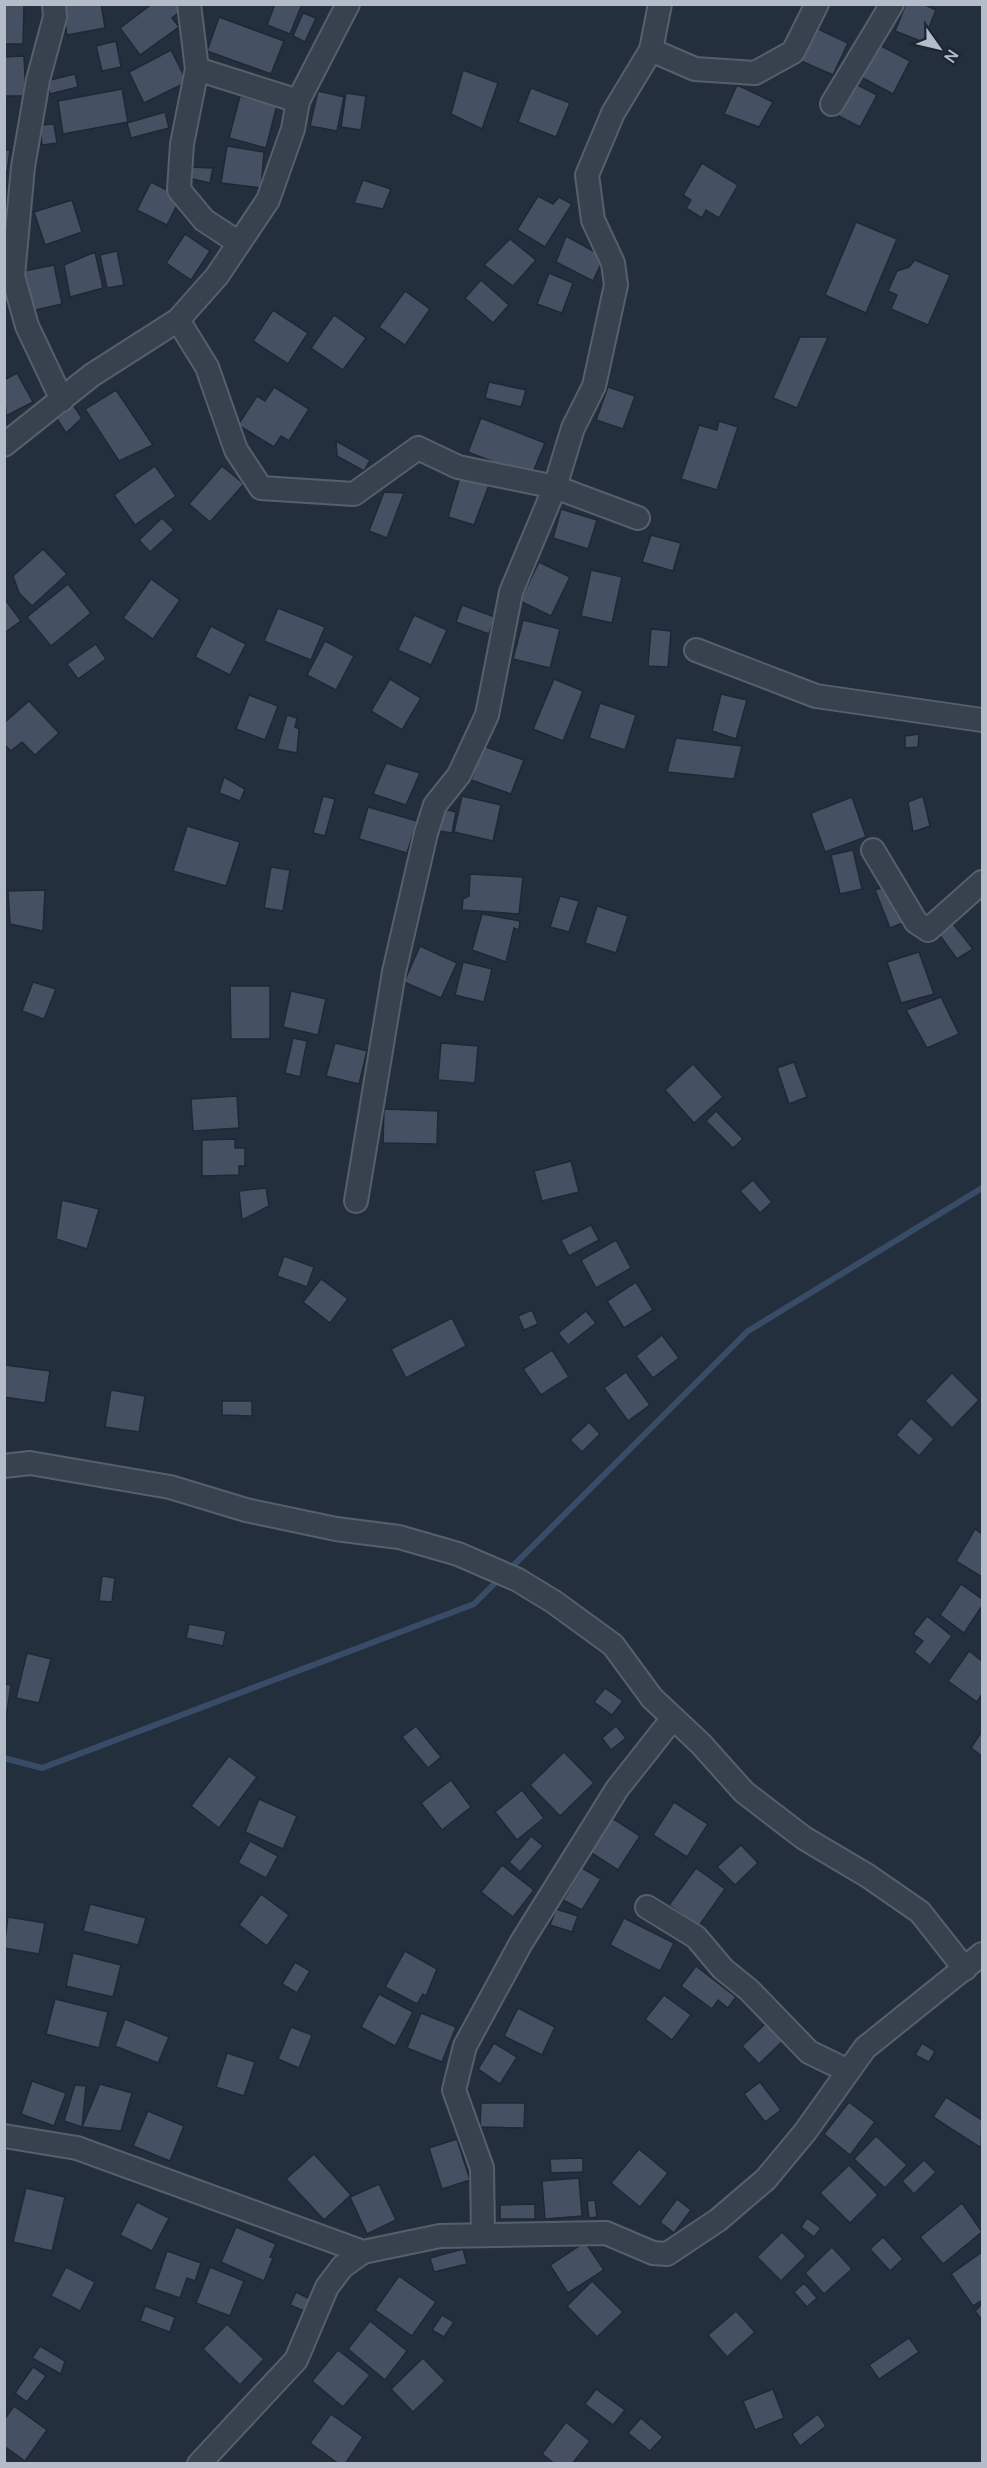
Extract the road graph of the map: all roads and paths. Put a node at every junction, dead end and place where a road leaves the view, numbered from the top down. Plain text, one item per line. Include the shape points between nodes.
1 (54, 4) edge
2 (189, 4) edge
3 (348, 4) edge
4 (660, 4) edge
5 (817, 4) edge
6 (892, 4) edge
7 (651, 50) junction
8 (197, 69) junction
9 (298, 101) junction
10 (832, 104) dead end
11 (239, 243) junction
12 (178, 320) junction
13 (62, 400) junction
14 (4, 445) edge
15 (555, 487) junction
16 (638, 518) dead end
17 (696, 650) dead end
18 (982, 720) edge
19 (873, 850) dead end
20 (982, 882) edge
21 (356, 1201) dead end
22 (4, 1466) edge
23 (673, 1718) junction
24 (647, 1907) dead end
25 (982, 1954) edge
26 (965, 1969) junction
27 (848, 2071) junction
28 (4, 2136) edge
29 (483, 2234) junction
30 (363, 2252) junction
31 (199, 2463) edge

1 - 13 street via 55,16 38,80 23,167 13,276 27,326
2 - 8 street
3 - 9 street
4 - 7 street
5 - 7 street via 793,52 755,73 695,69
6 - 10 street
7 - 15 street via 613,112 587,175 593,220 613,263 616,285 594,386 573,428
8 - 9 street
8 - 11 street via 182,144 179,189 204,220
9 - 11 street via 268,200
11 - 12 street via 218,276
12 - 13 street via 92,375
12 - 15 street via 207,367 236,450 261,488 354,494 418,448 458,467
13 - 14 street
15 - 16 street
15 - 21 street via 511,592 487,715 459,775 435,805 426,833 394,972
17 - 18 street via 816,696
19 - 20 street via 916,922 928,930
22 - 23 street via 30,1463 170,1487 246,1510 399,1537 458,1554 518,1580 612,1645 652,1698
23 - 26 street via 744,1792 804,1838 868,1875 920,1912
23 - 29 street via 617,1789 520,1943 465,2046 454,2090 482,2168
24 - 27 street via 696,1937 723,1969 809,2052
25 - 26 street
26 - 27 street via 865,2048
27 - 29 street via 766,2179 692,2240 667,2254 653,2253 606,2233
28 - 30 street via 78,2148
29 - 30 street via 441,2236
30 - 31 street via 342,2267 327,2287 296,2360

